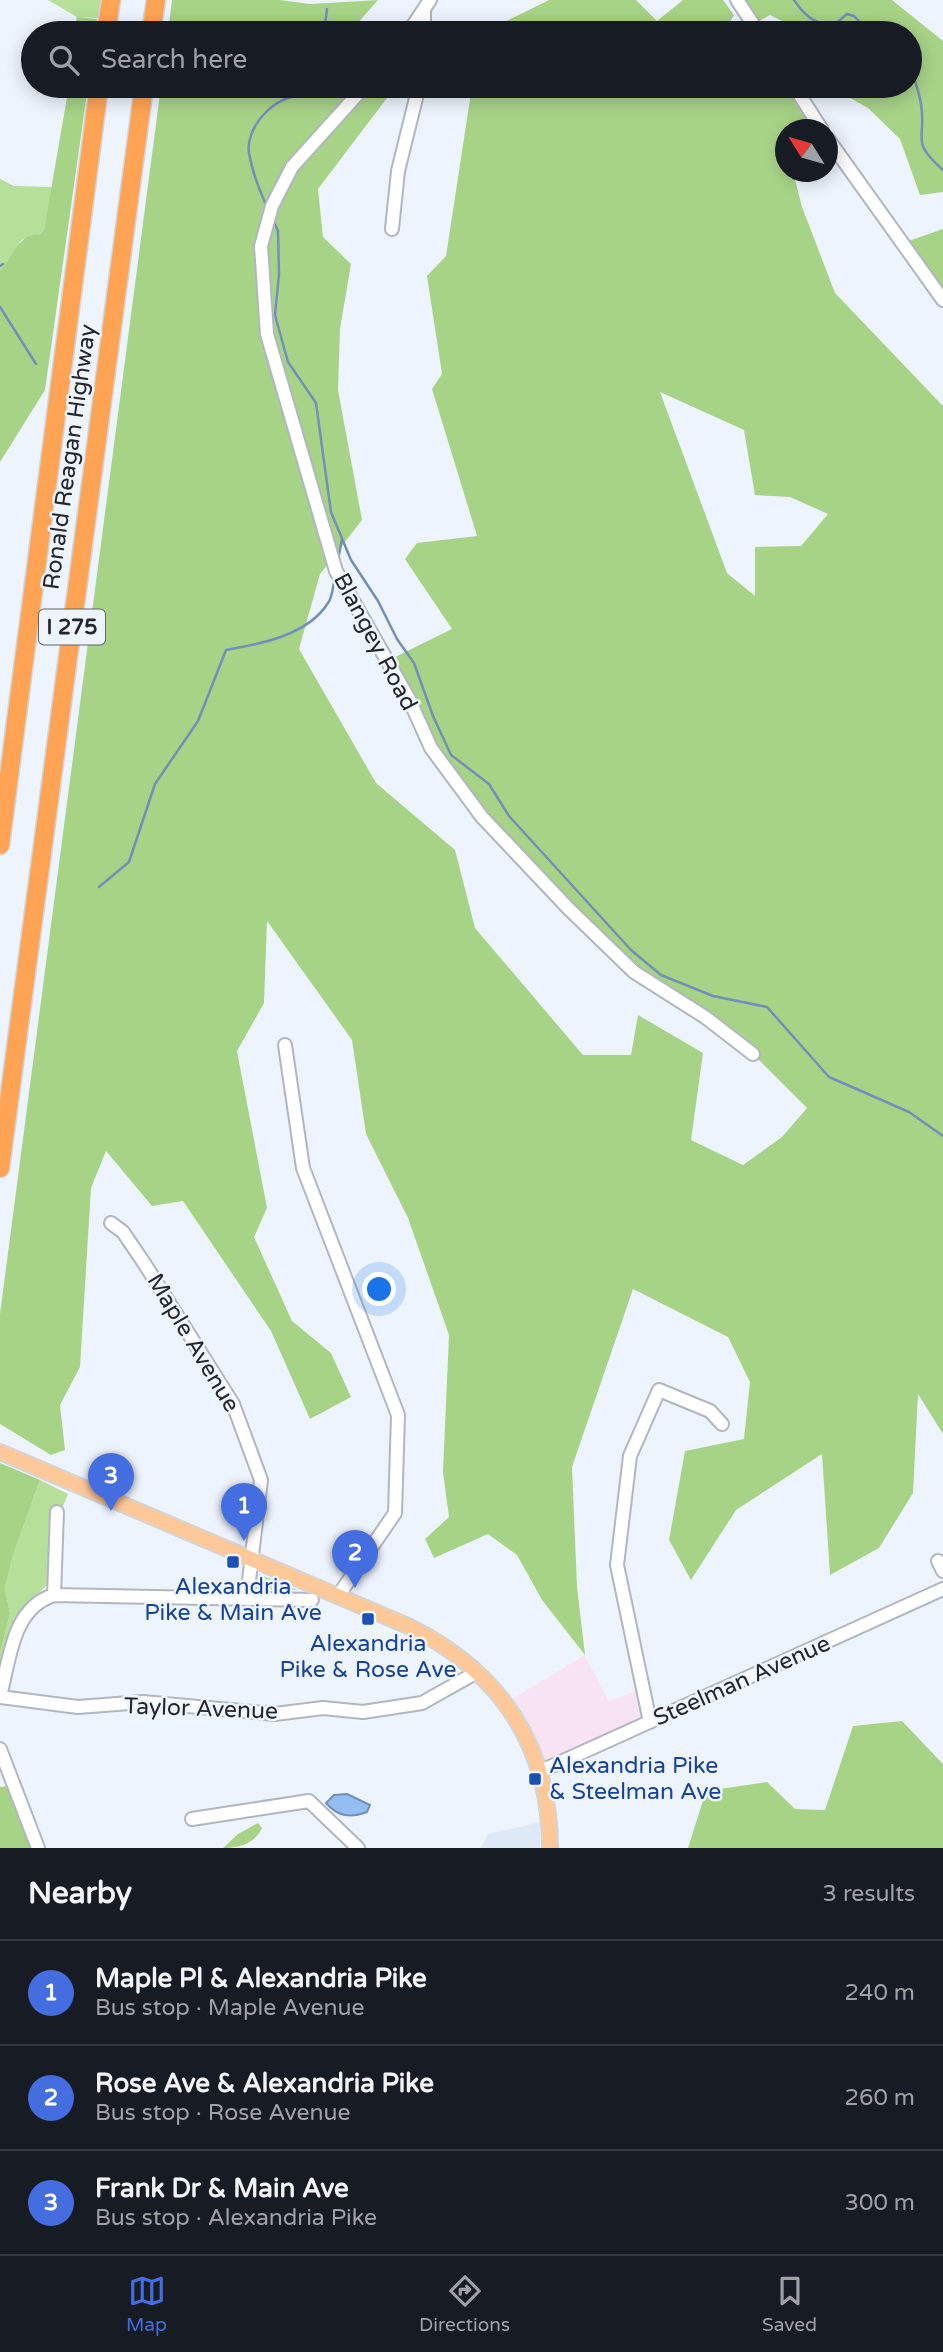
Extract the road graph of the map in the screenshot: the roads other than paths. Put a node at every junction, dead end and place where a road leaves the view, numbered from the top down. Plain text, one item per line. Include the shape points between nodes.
1 (111, 0) edge
2 (156, 0) edge
3 (737, 0) edge
4 (427, 6) edge
5 (108, 21) edge
6 (153, 21) edge
7 (416, 21) edge
8 (752, 21) edge
9 (97, 98) edge
10 (142, 98) edge
11 (354, 98) edge
12 (416, 98) edge
13 (802, 98) edge
14 (815, 119) edge
15 (838, 156) edge
16 (392, 229) dead end
17 (943, 300) edge
18 (0, 845) edge
19 (285, 1045) dead end
20 (753, 1054) dead end
21 (0, 1168) edge
22 (111, 1223) dead end
23 (722, 1423) dead end
24 (0, 1452) edge
25 (57, 1511) dead end
26 (250, 1559) junction
27 (943, 1590) edge
28 (54, 1595) junction
29 (338, 1596) junction
30 (247, 1597) junction
31 (312, 1600) dead end
32 (477, 1672) junction
33 (0, 1697) edge
34 (650, 1722) junction
35 (0, 1749) edge
36 (541, 1771) junction
37 (192, 1819) dead end
38 (38, 1848) edge
39 (358, 1848) edge
40 (550, 1848) edge

1 - 5 highway
2 - 6 highway
3 - 8 street
4 - 7 street
9 - 18 highway, Ronald Reagan Highway / I 275
10 - 21 highway, Ronald Reagan Highway / I 275
11 - 20 street, Blangey Road via 292,167 272,206 261,246 267,334 336,571 409,699 431,748 482,817 634,972
12 - 16 street via 398,171
13 - 14 street
15 - 17 street
19 - 29 street via 303,1168 398,1415 396,1513
22 - 26 street, Maple Avenue via 123,1232 144,1263 235,1409 261,1480
23 - 34 street via 710,1411 659,1390 630,1456 617,1565
24 - 26 main road
25 - 28 street
26 - 29 main road
26 - 30 street, Maple Avenue
27 - 34 street, Steelman Avenue
28 - 30 street
28 - 33 street via 38,1600 23,1616
29 - 32 main road via 426,1634
30 - 31 street
32 - 33 street, Taylor Avenue via 422,1703 363,1712 323,1708 275,1714 143,1702 78,1707
32 - 36 main road via 520,1724
34 - 36 street, Steelman Avenue
35 - 38 street
36 - 40 main road
37 - 39 street via 303,1800 313,1803

